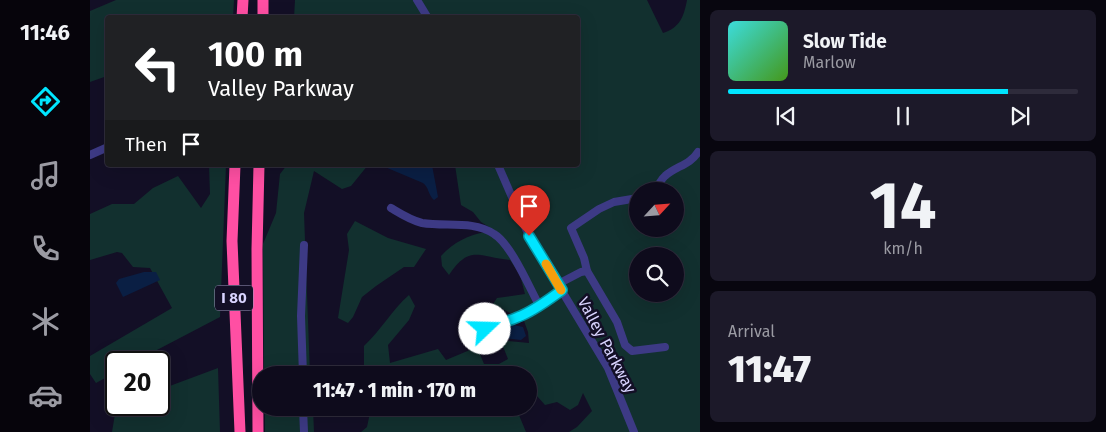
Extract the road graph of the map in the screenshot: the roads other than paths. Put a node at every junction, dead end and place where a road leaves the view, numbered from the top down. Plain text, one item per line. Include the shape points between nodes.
1 (243, 0) edge
2 (263, 0) edge
3 (417, 0) edge
4 (242, 15) edge
5 (263, 15) edge
6 (426, 15) edge
7 (105, 148) edge
8 (698, 152) dead end
9 (90, 155) edge
10 (235, 167) edge
11 (259, 167) edge
12 (499, 167) edge
13 (661, 182) edge
14 (629, 200) edge
15 (391, 208) dead end
16 (304, 245) dead end
17 (587, 271) junction
18 (560, 287) junction
19 (539, 305) junction
20 (478, 331) dead end
21 (665, 347) dead end
22 (304, 366) edge
23 (303, 416) edge
24 (240, 432) edge
25 (258, 432) edge
26 (304, 432) edge
27 (634, 432) edge

1 - 4 highway
2 - 5 highway
3 - 6 street
7 - 9 street
8 - 13 street via 693,160 665,176
10 - 24 highway, I 80 via 232,241
11 - 25 highway, I 80
12 - 18 street, Valley Parkway via 529,236
14 - 17 street via 599,209 571,228
15 - 19 street via 423,223 479,227 495,234 507,247
16 - 22 street via 301,316
17 - 18 street
17 - 21 street via 617,322 625,345 632,351
18 - 19 street
18 - 27 street, Valley Parkway via 608,368
19 - 20 street via 517,318
23 - 26 street

